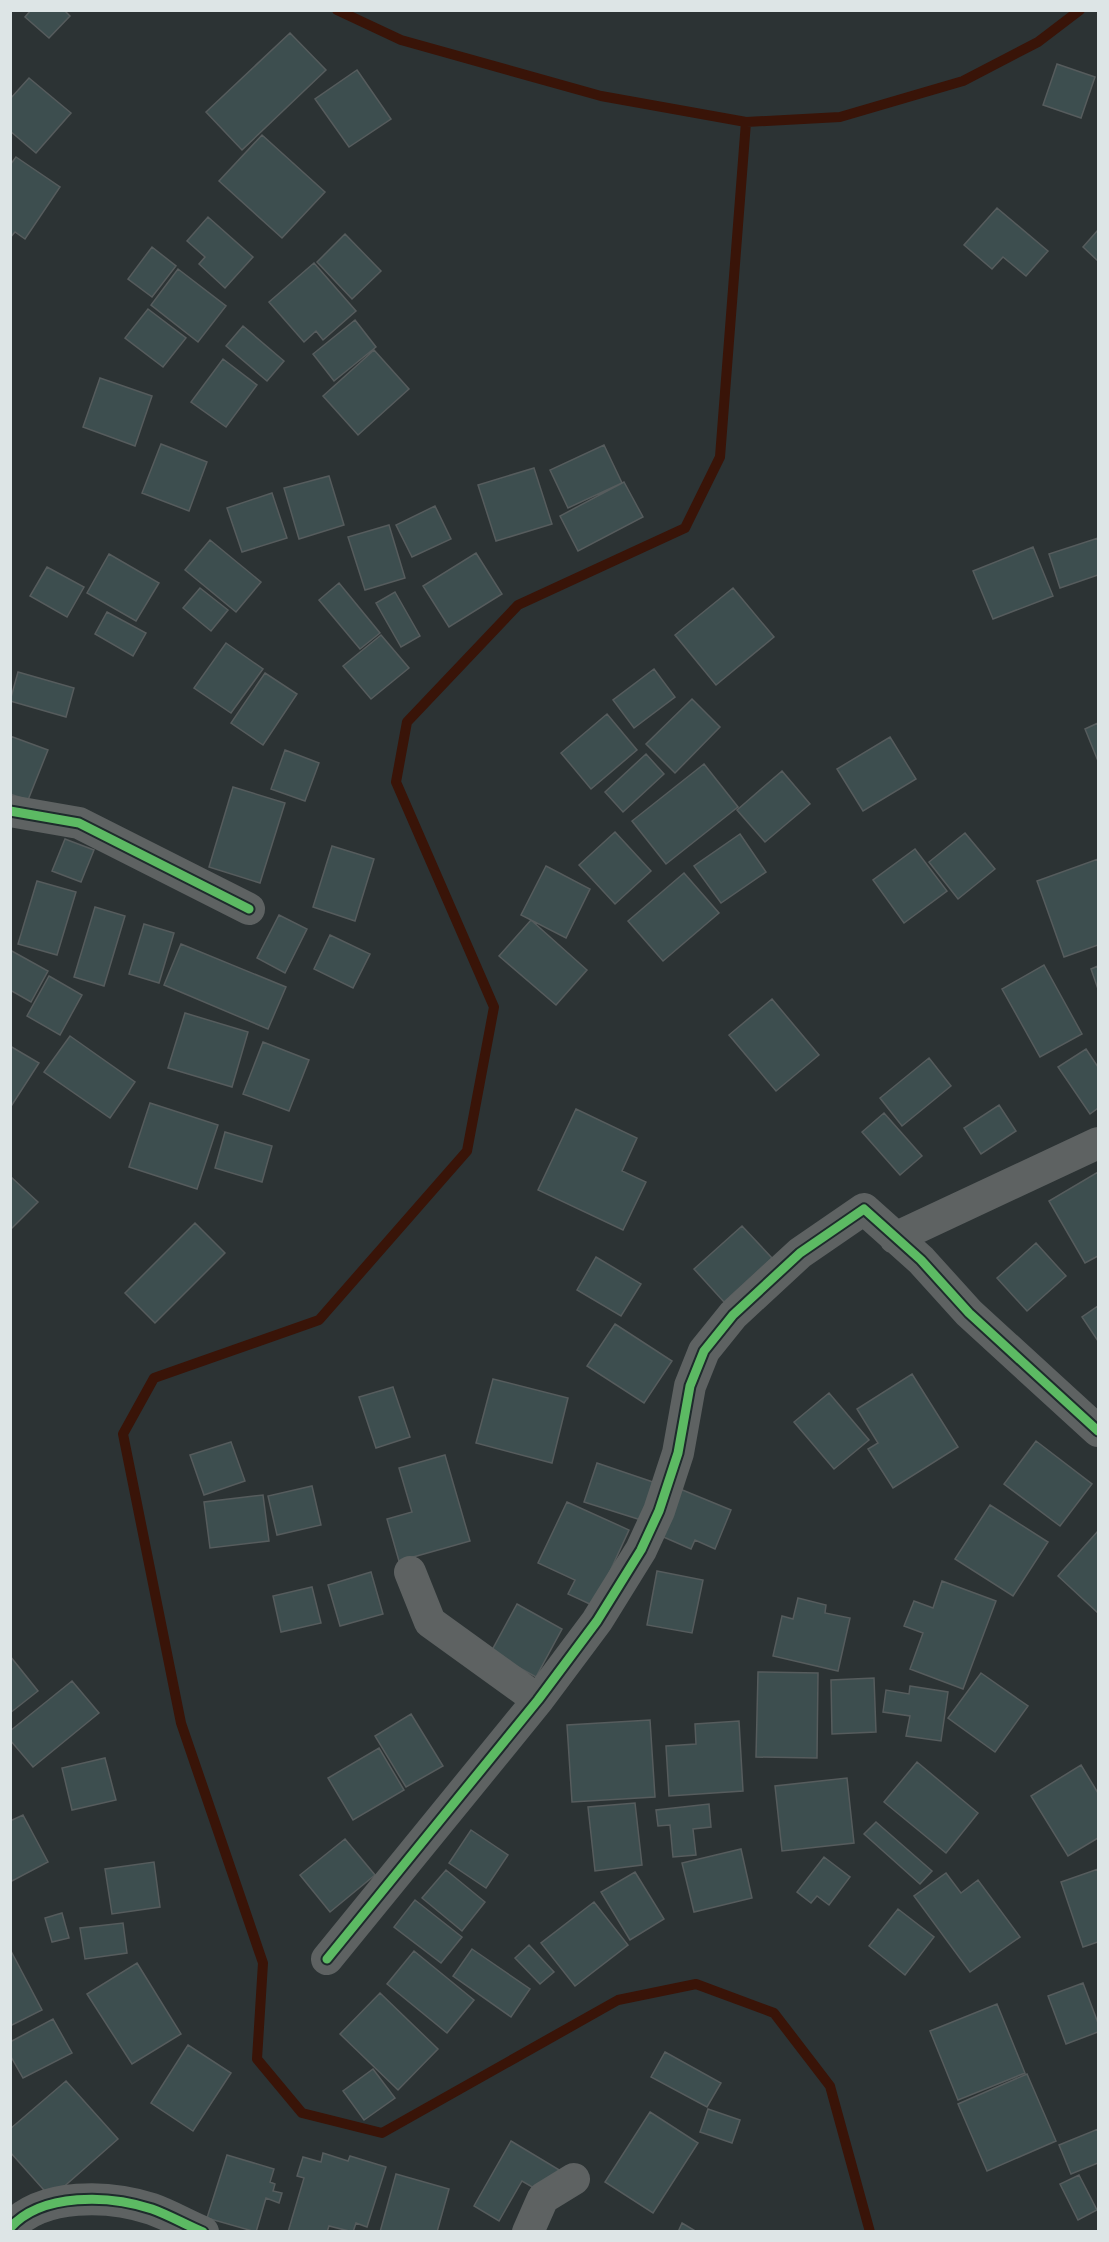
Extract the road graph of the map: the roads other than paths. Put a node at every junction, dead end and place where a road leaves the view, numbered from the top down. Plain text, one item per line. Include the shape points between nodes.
1 (10, 811) edge
2 (249, 909) dead end
3 (1098, 1143) edge
4 (895, 1238) junction
5 (1098, 1431) edge
6 (410, 1572) dead end
7 (538, 1700) junction
8 (327, 1959) dead end
9 (574, 2179) dead end
10 (10, 2229) edge
11 (203, 2232) edge
12 (528, 2232) edge

1 - 2 street via 79,822
3 - 4 street
4 - 5 street via 921,1260 969,1314
4 - 7 street via 864,1209 800,1253 733,1315 704,1351 687,1396 678,1453 641,1550 597,1621
6 - 7 street via 430,1622
7 - 8 street
9 - 12 street via 543,2199
10 - 11 street via 48,2204 81,2198 151,2209

